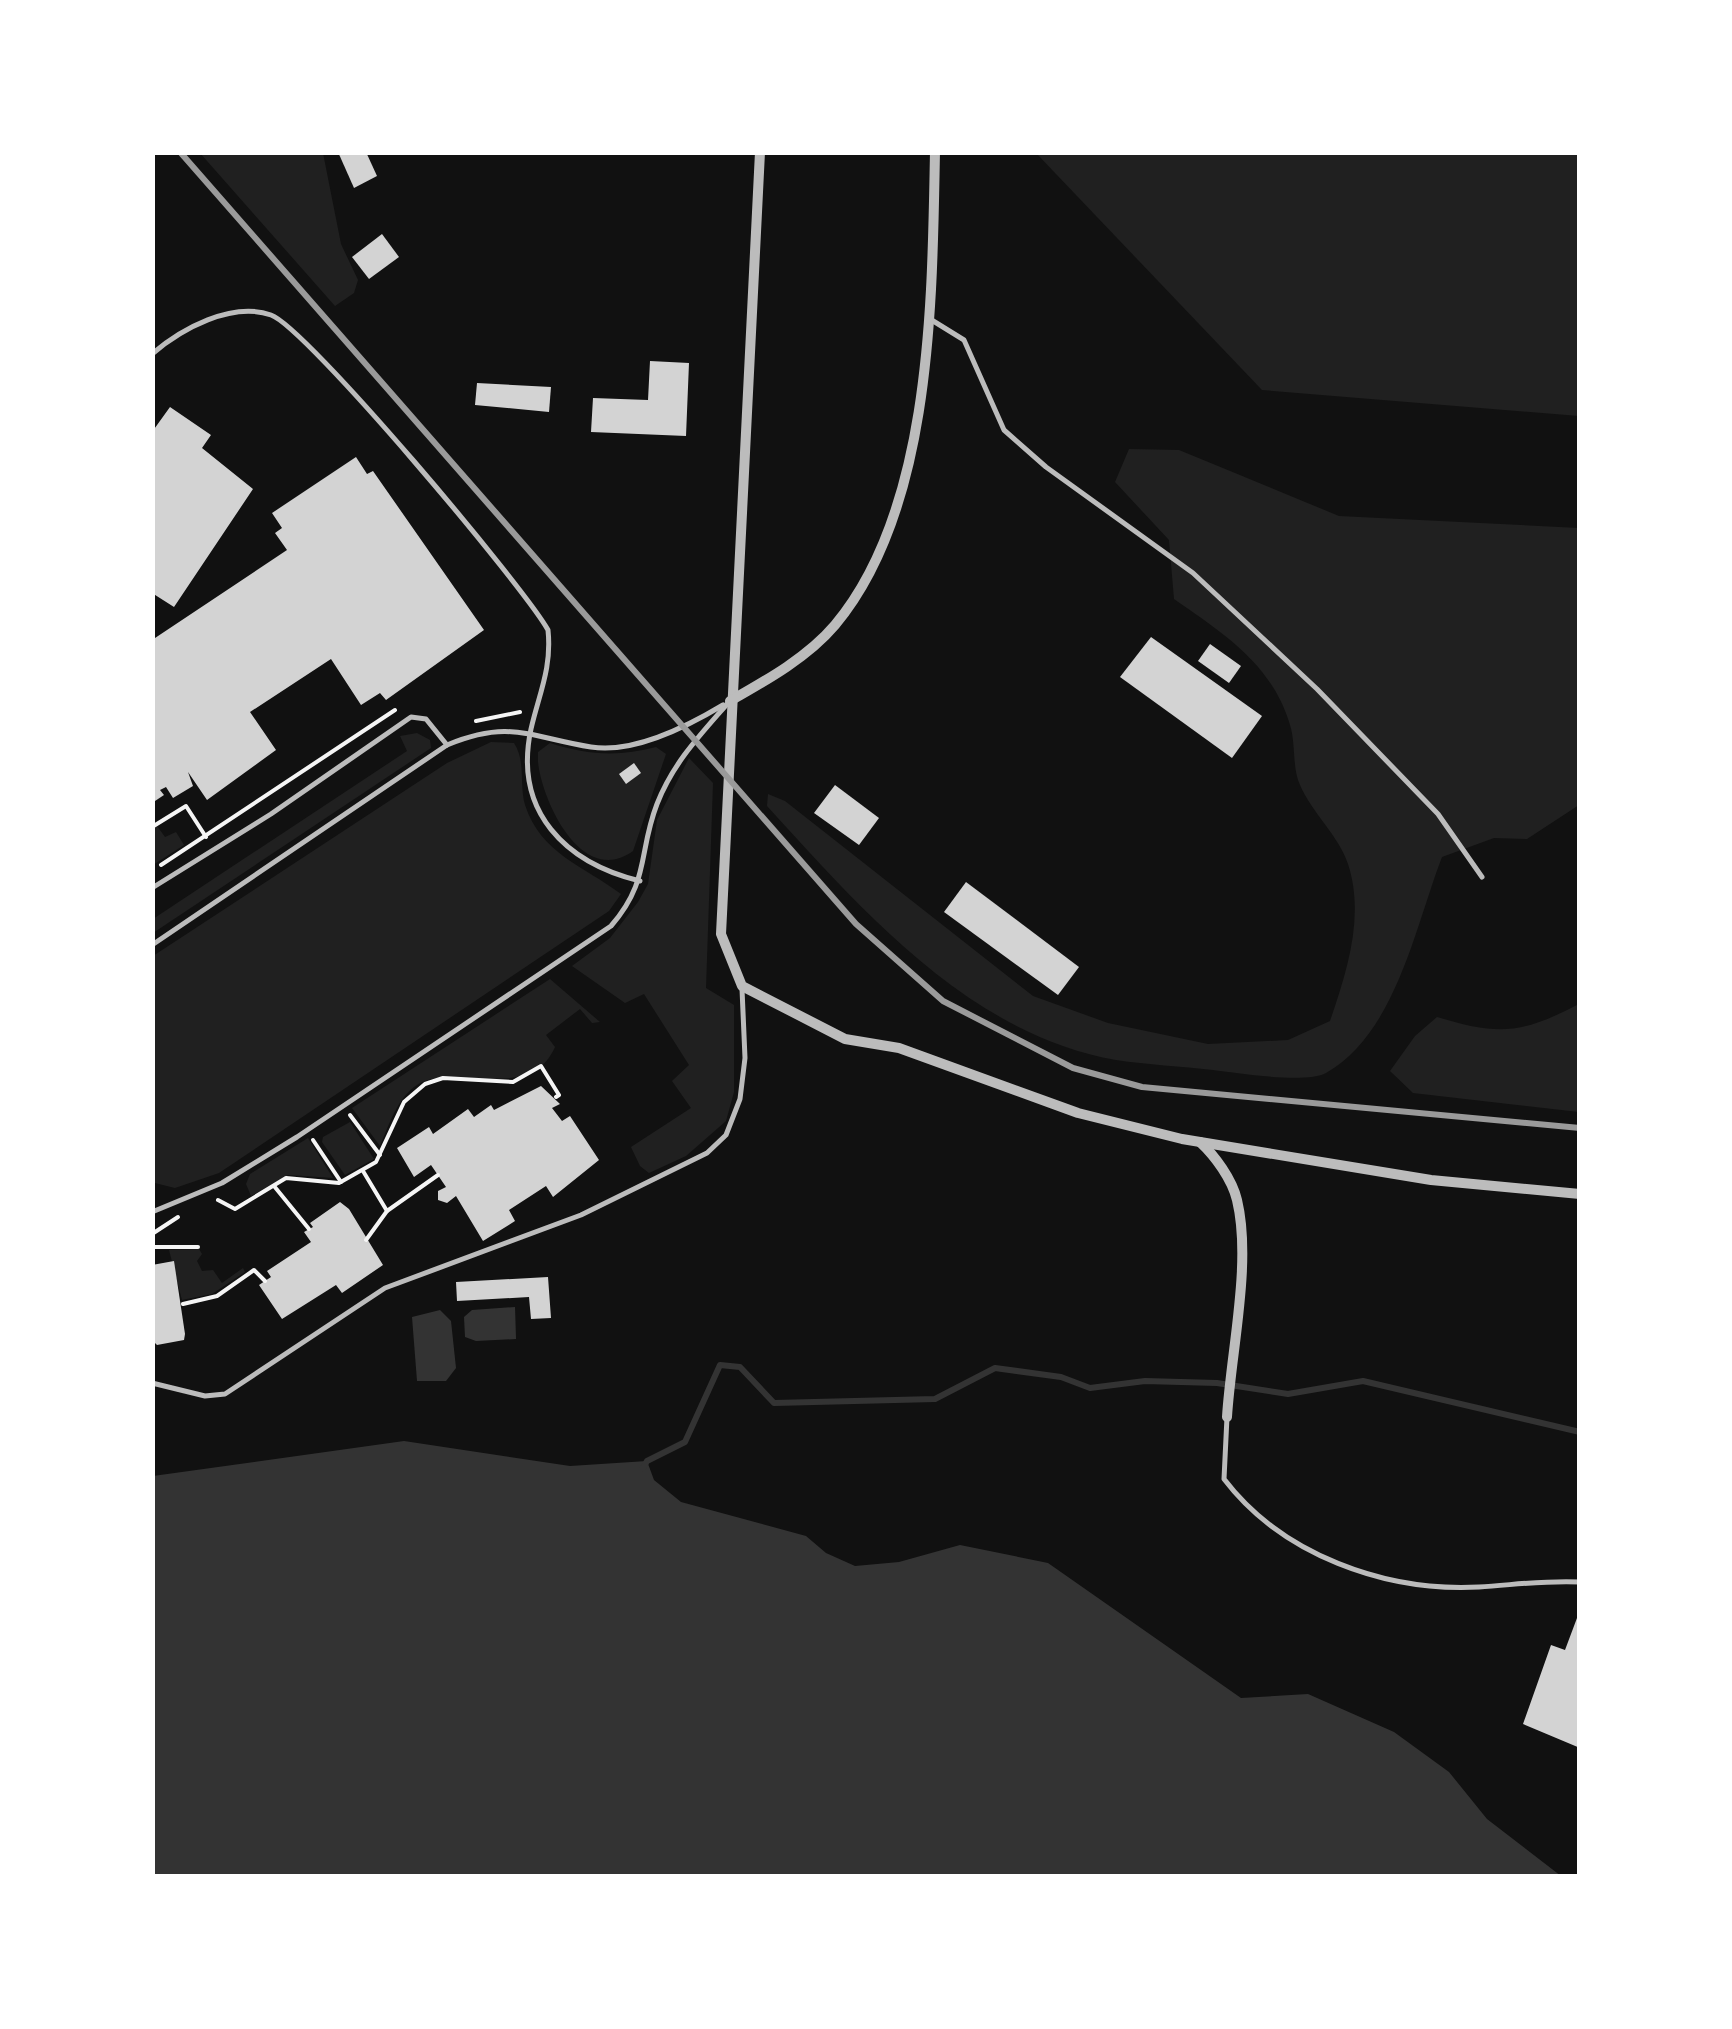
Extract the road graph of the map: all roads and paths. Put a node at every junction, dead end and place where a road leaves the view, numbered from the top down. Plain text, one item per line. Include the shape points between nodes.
1 (760, 152) edge
2 (936, 152) edge
3 (930, 319) junction
4 (152, 354) edge
5 (730, 700) junction
6 (530, 731) junction
7 (447, 745) junction
8 (152, 826) edge
9 (214, 850) junction
10 (1482, 877) dead end
11 (640, 881) junction
12 (152, 888) edge
13 (152, 944) edge
14 (742, 986) junction
15 (556, 1097) dead end
16 (338, 1123) dead end
17 (325, 1131) dead end
18 (1200, 1142) junction
19 (380, 1155) junction
20 (363, 1171) junction
21 (438, 1175) dead end
22 (342, 1182) junction
23 (274, 1186) junction
24 (1580, 1194) edge
25 (213, 1201) dead end
26 (186, 1211) dead end
27 (387, 1211) junction
28 (152, 1212) edge
29 (309, 1229) dead end
30 (152, 1234) edge
31 (366, 1240) dead end
32 (152, 1247) edge
33 (198, 1248) dead end
34 (264, 1281) dead end
35 (183, 1304) dead end
36 (152, 1382) edge
37 (1227, 1416) joint
38 (1580, 1582) edge

1 - 5 street
2 - 3 street
3 - 5 street via 915,428 893,514 860,590 810,648
3 - 10 lane via 964,340 1004,430 1046,468 1193,572 1438,814
4 - 6 lane via 199,323 229,314 262,312 288,325 539,614 548,630 550,664
5 - 6 lane via 683,729 595,748
5 - 11 lane via 678,759 655,808
5 - 14 street via 722,934
6 - 7 lane via 478,732
6 - 11 lane via 530,788 546,823 580,859
7 - 9 lane via 426,719 411,717
7 - 13 lane
8 - 9 path via 186,806
9 - 12 lane
11 - 28 lane via 628,906 597,936 282,1146 222,1183
14 - 18 street via 845,1039 899,1048 1078,1113
14 - 36 lane via 740,1100 726,1135 706,1153 581,1215 385,1288 225,1394 205,1396
15 - 19 path via 541,1066 513,1082 435,1081 404,1102
16 - 19 path via 350,1115
17 - 22 path via 313,1140
18 - 24 street via 1430,1180
18 - 37 street via 1237,1196 1242,1242
19 - 20 path
20 - 22 path
20 - 27 path
21 - 27 path
22 - 23 path via 300,1177
23 - 25 path via 235,1209 224,1199
23 - 29 path
26 - 30 path
27 - 31 path
32 - 33 path
34 - 35 path via 254,1270 217,1296
37 - 38 lane via 1224,1480 1240,1500 1266,1524 1351,1570 1396,1583 1476,1588

